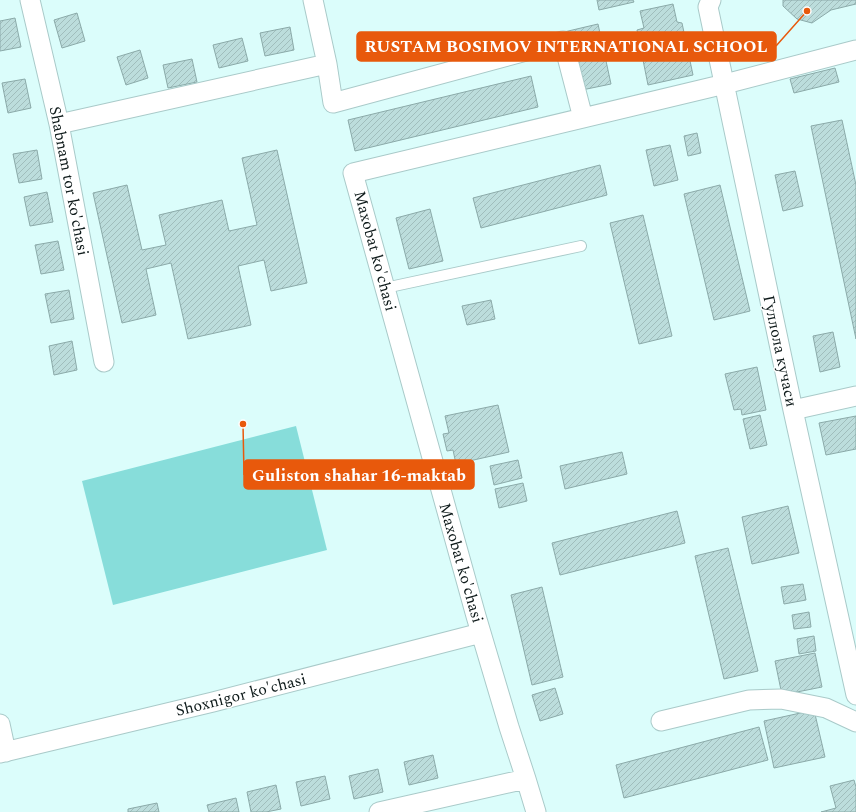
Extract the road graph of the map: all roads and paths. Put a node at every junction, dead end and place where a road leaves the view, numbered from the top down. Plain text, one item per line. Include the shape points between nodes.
1 (30, 0) edge
2 (313, 0) edge
3 (710, 3) edge
4 (856, 50) edge
5 (327, 64) junction
6 (725, 84) junction
7 (582, 118) junction
8 (58, 124) junction
9 (581, 246) dead end
10 (385, 288) junction
11 (104, 362) dead end
12 (856, 396) edge
13 (792, 410) junction
14 (481, 633) junction
15 (856, 695) edge
16 (661, 721) dead end
17 (856, 722) edge
18 (0, 724) edge
19 (3, 753) edge
20 (526, 778) junction
21 (379, 812) edge
22 (536, 812) edge

1 - 8 street, Shabnam tor ko'chasi
2 - 5 street
3 - 6 street, Гуллола кучаси
4 - 6 street
5 - 7 street via 333,103 563,41
5 - 8 street
6 - 7 street
6 - 13 street, Гуллола кучаси
7 - 10 street, Maxobat ko'chasi via 353,173
8 - 11 street, Shabnam tor ko'chasi
9 - 10 lane
10 - 14 street, Maxobat ko'chasi
12 - 13 street
13 - 15 street, Гуллола кучаси
14 - 19 street, Shoxnigor ko'chasi
14 - 20 street, Maxobat ko'chasi
16 - 17 street via 749,700 781,699 826,708
18 - 19 street
20 - 21 street
20 - 22 street, Maxobat ko'chasi

